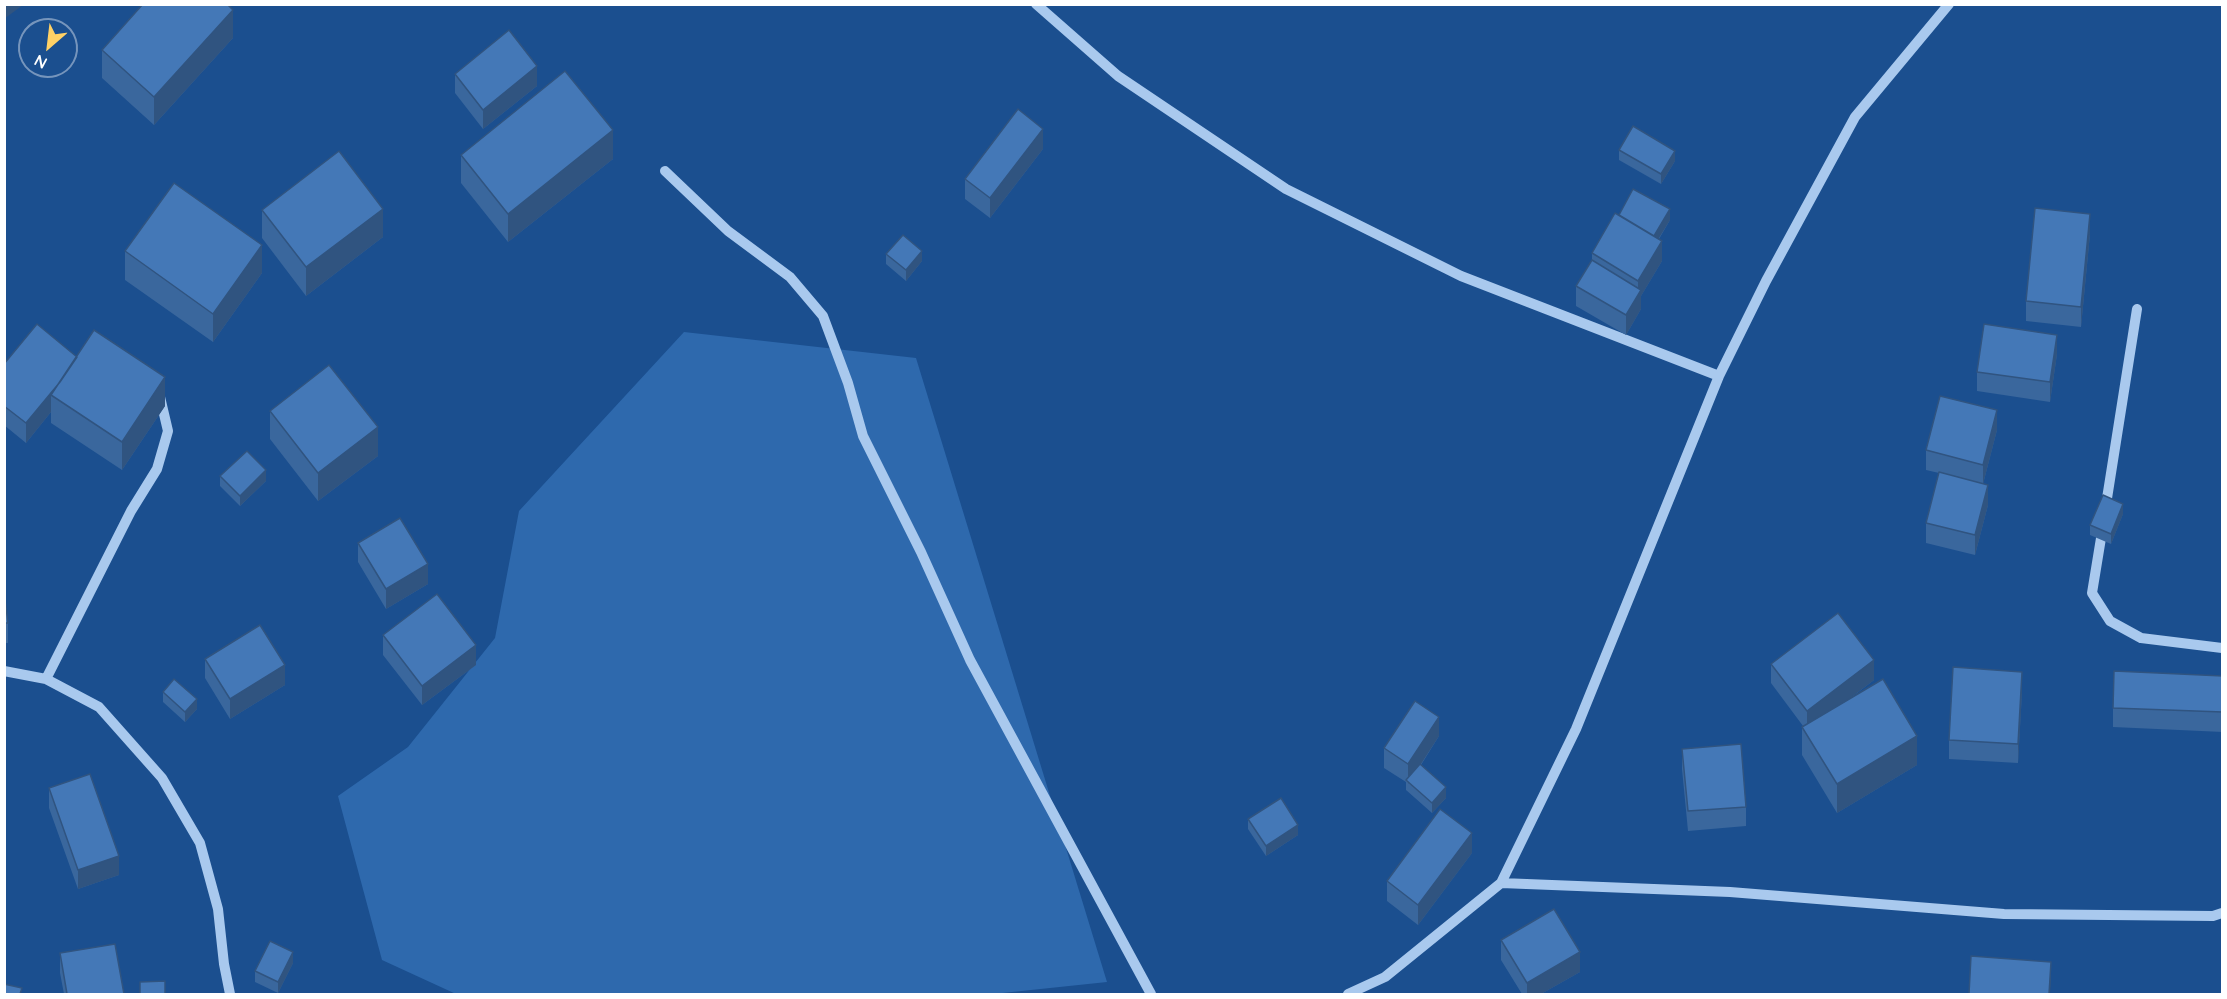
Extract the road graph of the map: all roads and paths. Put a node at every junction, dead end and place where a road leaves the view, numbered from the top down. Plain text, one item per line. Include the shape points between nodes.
1 (1036, 4) edge
2 (1949, 4) edge
3 (666, 171) dead end
4 (2137, 309) dead end
5 (1719, 376) junction
6 (160, 397) edge
7 (2223, 648) edge
8 (4, 671) edge
9 (46, 679) junction
10 (1501, 883) junction
11 (2223, 913) edge
12 (230, 994) edge
13 (1151, 994) edge
14 (1348, 994) edge

1 - 5 street via 1118,76 1286,189 1461,276
2 - 5 street via 1855,117
3 - 13 street via 728,231 789,278 823,316 863,436 970,660
4 - 7 street via 2092,593 2109,621 2141,638
5 - 10 street via 1576,729
6 - 9 street via 168,431 157,469 131,511
8 - 9 street
9 - 12 street via 99,707 162,778 200,843 218,909
10 - 11 street via 1730,891 2004,914
10 - 14 street via 1386,977

